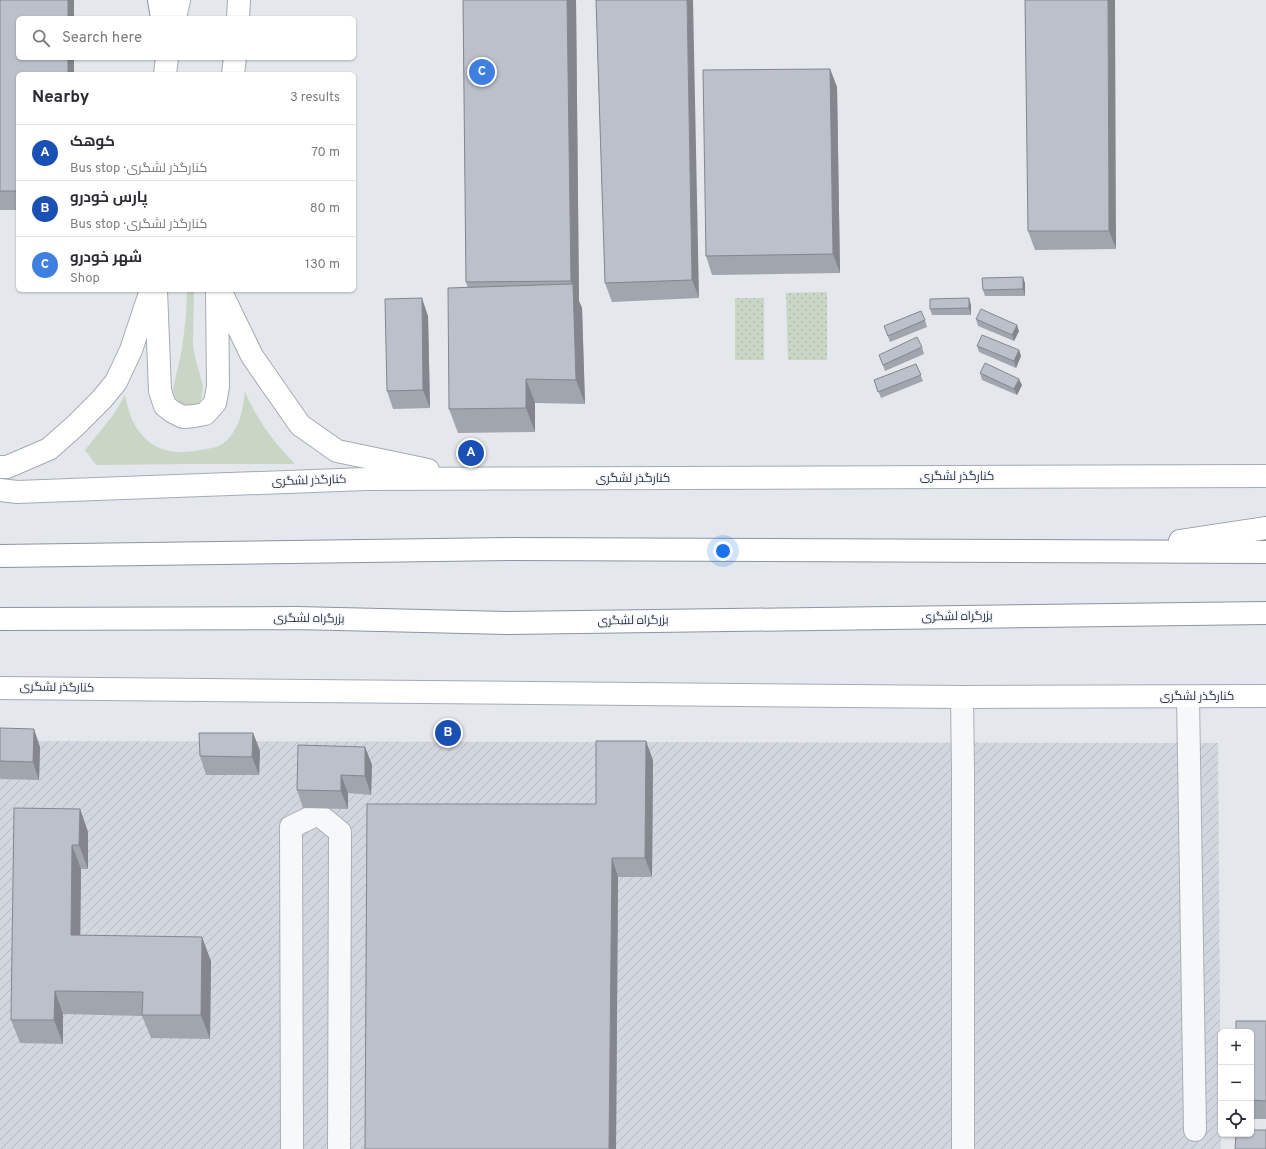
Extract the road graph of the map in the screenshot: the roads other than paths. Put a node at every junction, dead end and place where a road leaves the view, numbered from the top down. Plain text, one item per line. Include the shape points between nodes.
1 (159, 0) edge
2 (179, 0) edge
3 (239, 0) edge
4 (162, 16) edge
5 (175, 16) edge
6 (238, 16) edge
7 (167, 60) edge
8 (235, 60) edge
9 (165, 72) edge
10 (234, 72) edge
11 (150, 292) edge
12 (156, 292) edge
13 (217, 292) edge
14 (221, 292) edge
15 (0, 467) edge
16 (1266, 476) edge
17 (478, 479) junction
18 (0, 490) edge
19 (1266, 528) edge
20 (1111, 552) junction
21 (1266, 552) edge
22 (0, 556) edge
23 (1266, 613) edge
24 (0, 619) edge
25 (0, 688) edge
26 (1266, 696) edge
27 (962, 697) junction
28 (1188, 697) junction
29 (1195, 1130) dead end
30 (292, 1149) edge
31 (339, 1149) edge
32 (963, 1149) edge

1 - 4 main road
2 - 5 main road
3 - 6 main road
7 - 9 main road
8 - 10 main road
11 - 15 main road via 131,350 116,382 102,399 49,449 7,467
12 - 13 main road via 160,391 166,406 183,417 205,414 215,403 218,387
14 - 17 main road via 252,356 300,425 337,451
16 - 17 main road, کنارگذر لشگری
17 - 18 main road, کنارگذر لشگری via 366,479 17,492
19 - 20 main road
20 - 21 main road
20 - 22 main road via 512,549
23 - 24 main road, بزرگراه لشگری via 507,623 296,618
25 - 27 main road, کنارگذر لشگری
26 - 28 main road, کنارگذر لشگری
27 - 28 main road, کنارگذر لشگری
27 - 32 lane
28 - 29 lane
30 - 31 lane via 291,827 318,814 340,832

